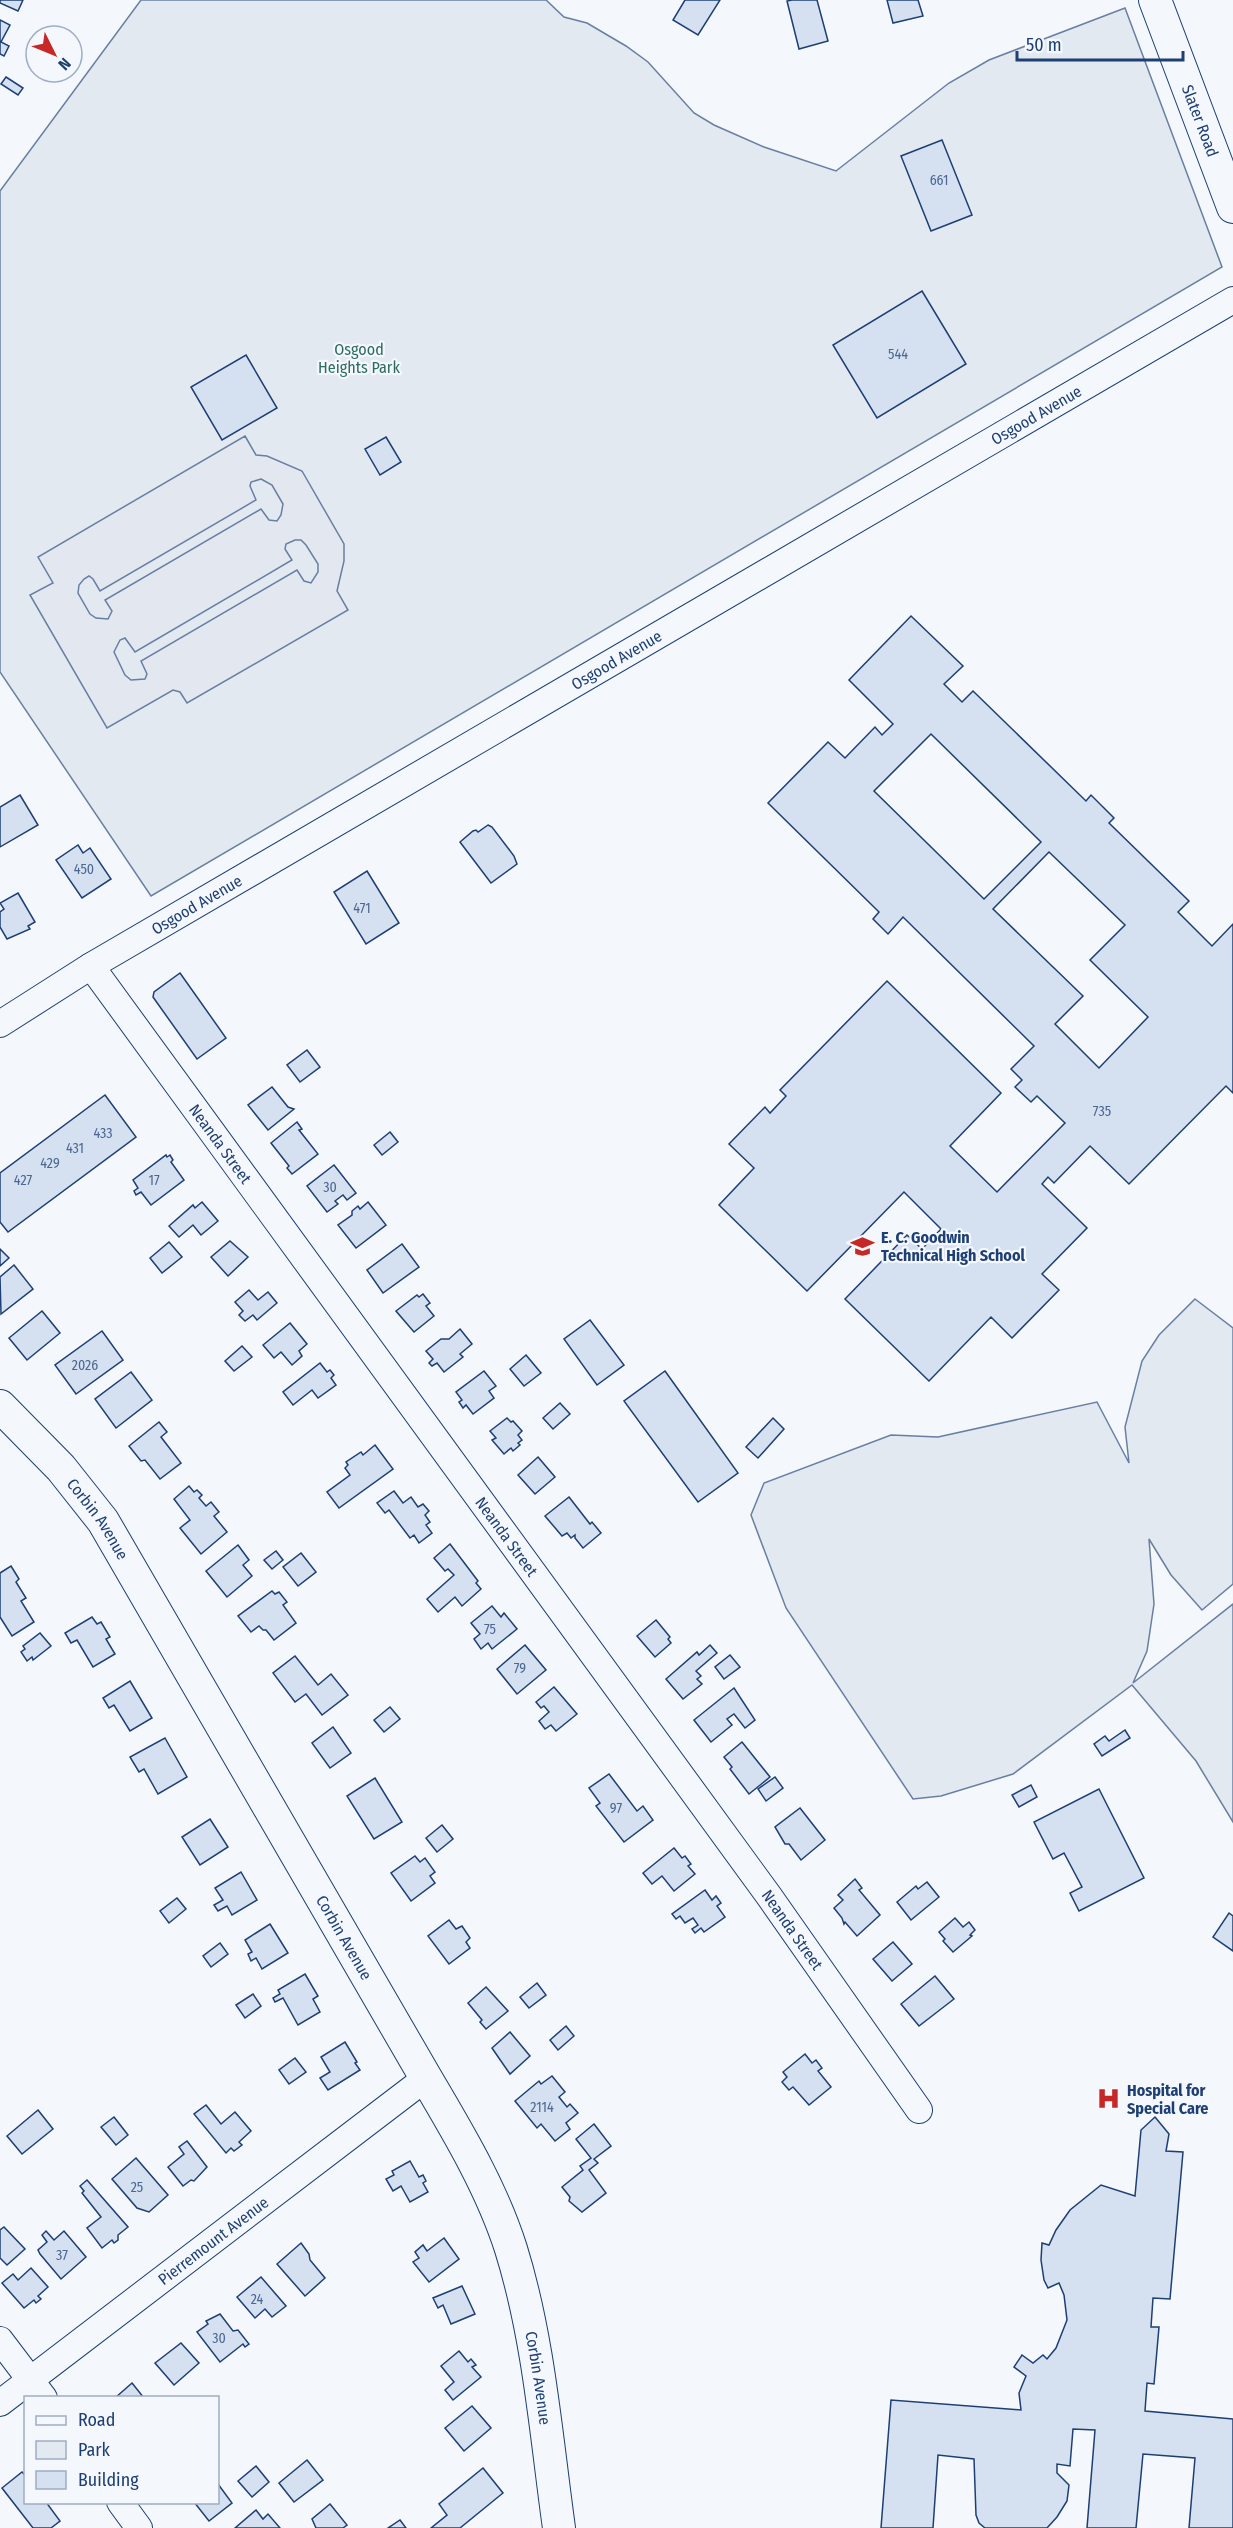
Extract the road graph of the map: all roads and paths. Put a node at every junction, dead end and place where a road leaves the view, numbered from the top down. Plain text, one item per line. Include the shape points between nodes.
1 (1155, 0) edge
2 (1233, 207) edge
3 (1233, 300) edge
4 (91, 966) junction
5 (2, 1017) edge
6 (0, 1406) edge
7 (426, 2078) junction
8 (919, 2110) dead end
9 (0, 2340) edge
10 (37, 2388) edge
11 (0, 2403) edge
12 (121, 2504) edge
13 (139, 2528) edge
14 (559, 2528) edge

1 - 2 main road, Slater Road
3 - 4 street, Osgood Avenue
4 - 5 street, Osgood Avenue
4 - 8 street, Neanda Street via 762,1886
6 - 7 main road, Corbin Avenue via 62,1468 103,1521
7 - 10 street, Pierremount Avenue
7 - 14 main road, Corbin Avenue via 478,2171 510,2247 533,2338
9 - 10 street
10 - 11 street, Pierremount Avenue
12 - 13 street

